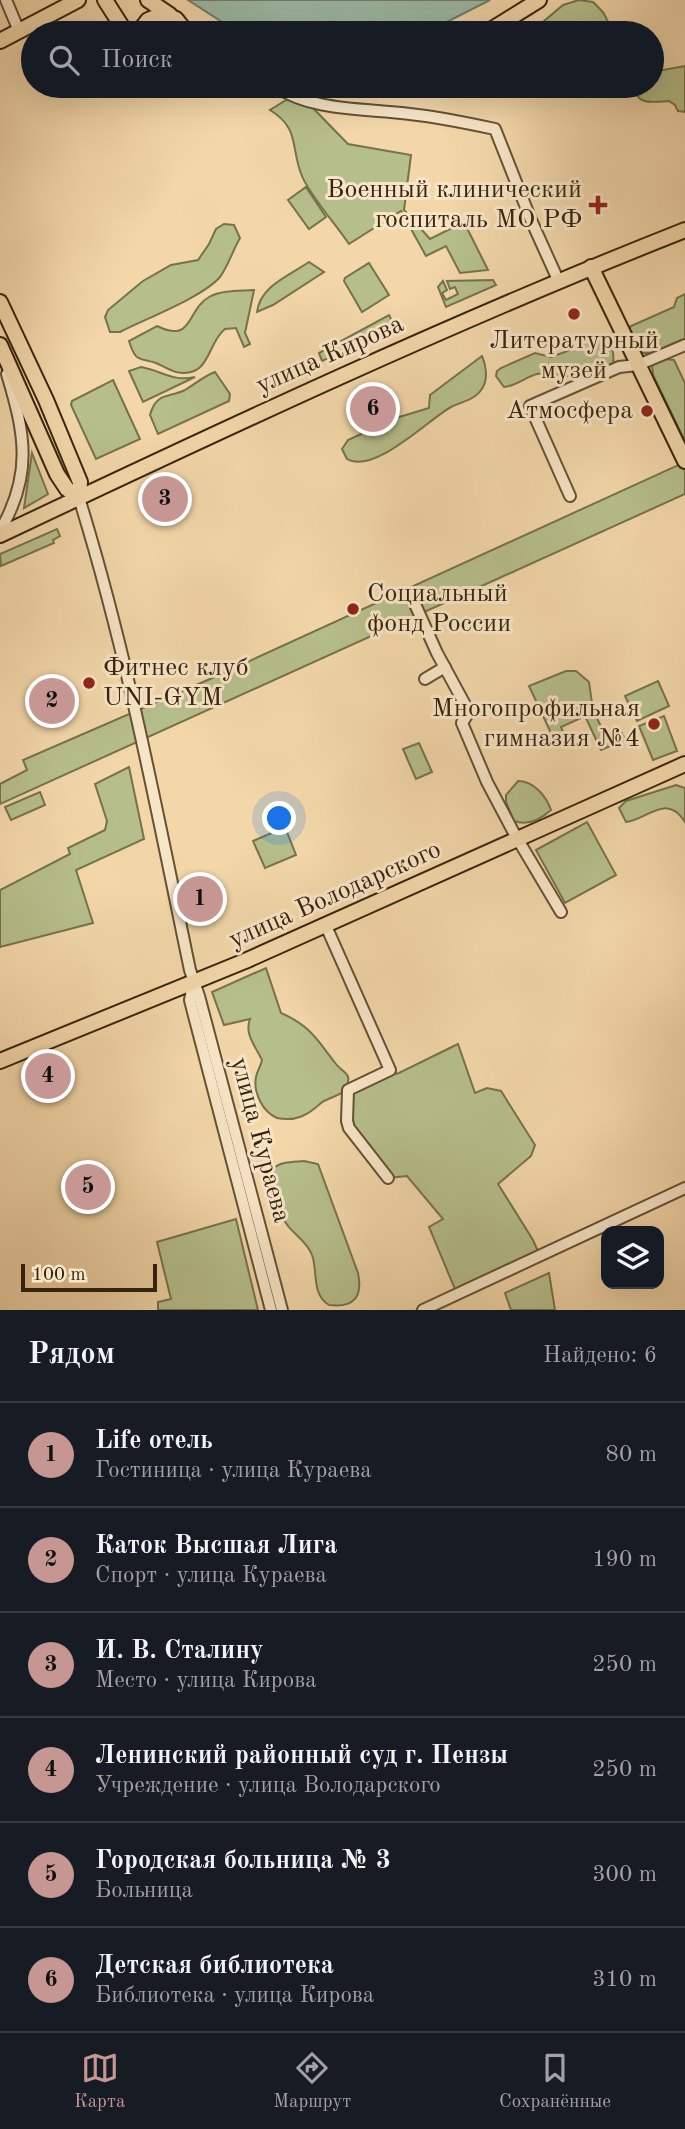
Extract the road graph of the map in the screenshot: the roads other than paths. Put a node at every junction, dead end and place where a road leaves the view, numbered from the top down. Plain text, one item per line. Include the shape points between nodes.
1 (6, 0) edge
2 (78, 0) edge
3 (105, 0) edge
4 (148, 0) edge
5 (529, 0) edge
6 (539, 0) edge
7 (511, 15) junction
8 (176, 19) junction
9 (38, 21) edge
10 (118, 21) edge
11 (148, 21) edge
12 (179, 21) edge
13 (502, 21) edge
14 (19, 31) joint
15 (0, 41) edge
16 (295, 98) edge
17 (685, 230) edge
18 (591, 267) junction
19 (558, 282) junction
20 (0, 302) edge
21 (0, 345) edge
22 (685, 345) edge
23 (0, 358) edge
24 (638, 365) junction
25 (685, 461) edge
26 (570, 496) dead end
27 (79, 498) junction
28 (0, 533) edge
29 (414, 602) dead end
30 (444, 667) junction
31 (425, 679) dead end
32 (685, 764) edge
33 (517, 840) junction
34 (561, 912) dead end
35 (326, 926) junction
36 (193, 983) junction
37 (0, 1060) edge
38 (387, 1178) dead end
39 (685, 1188) edge
40 (271, 1310) edge
41 (282, 1310) edge
42 (423, 1310) edge

1 - 14 street
2 - 9 main road
3 - 10 main road
4 - 8 main road
5 - 7 main road
6 - 7 main road
7 - 13 main road
8 - 11 main road via 163,14
8 - 12 main road
14 - 15 main road
16 - 19 street via 495,129
17 - 18 main road, улица Кирова
18 - 19 main road, улица Кирова
18 - 24 main road
19 - 27 main road, улица Кирова via 382,357
20 - 27 main road via 80,482
21 - 27 main road via 57,474
22 - 24 street
23 - 28 street via 19,416 24,453 12,512
24 - 25 main road
24 - 26 street via 620,367 530,406
27 - 28 main road, улица Кирова
27 - 36 street, улица Кураева via 141,738
29 - 30 street
30 - 31 street
30 - 33 street via 469,712 462,723
32 - 33 main road, улица Володарского
33 - 34 street
33 - 35 main road, улица Володарского
35 - 36 main road, улица Володарского
35 - 38 street via 390,1070 348,1090 347,1104 349,1128
36 - 37 main road, улица Володарского
36 - 40 street, улица Кураева via 190,1000
36 - 41 street, улица Кураева
39 - 42 street

